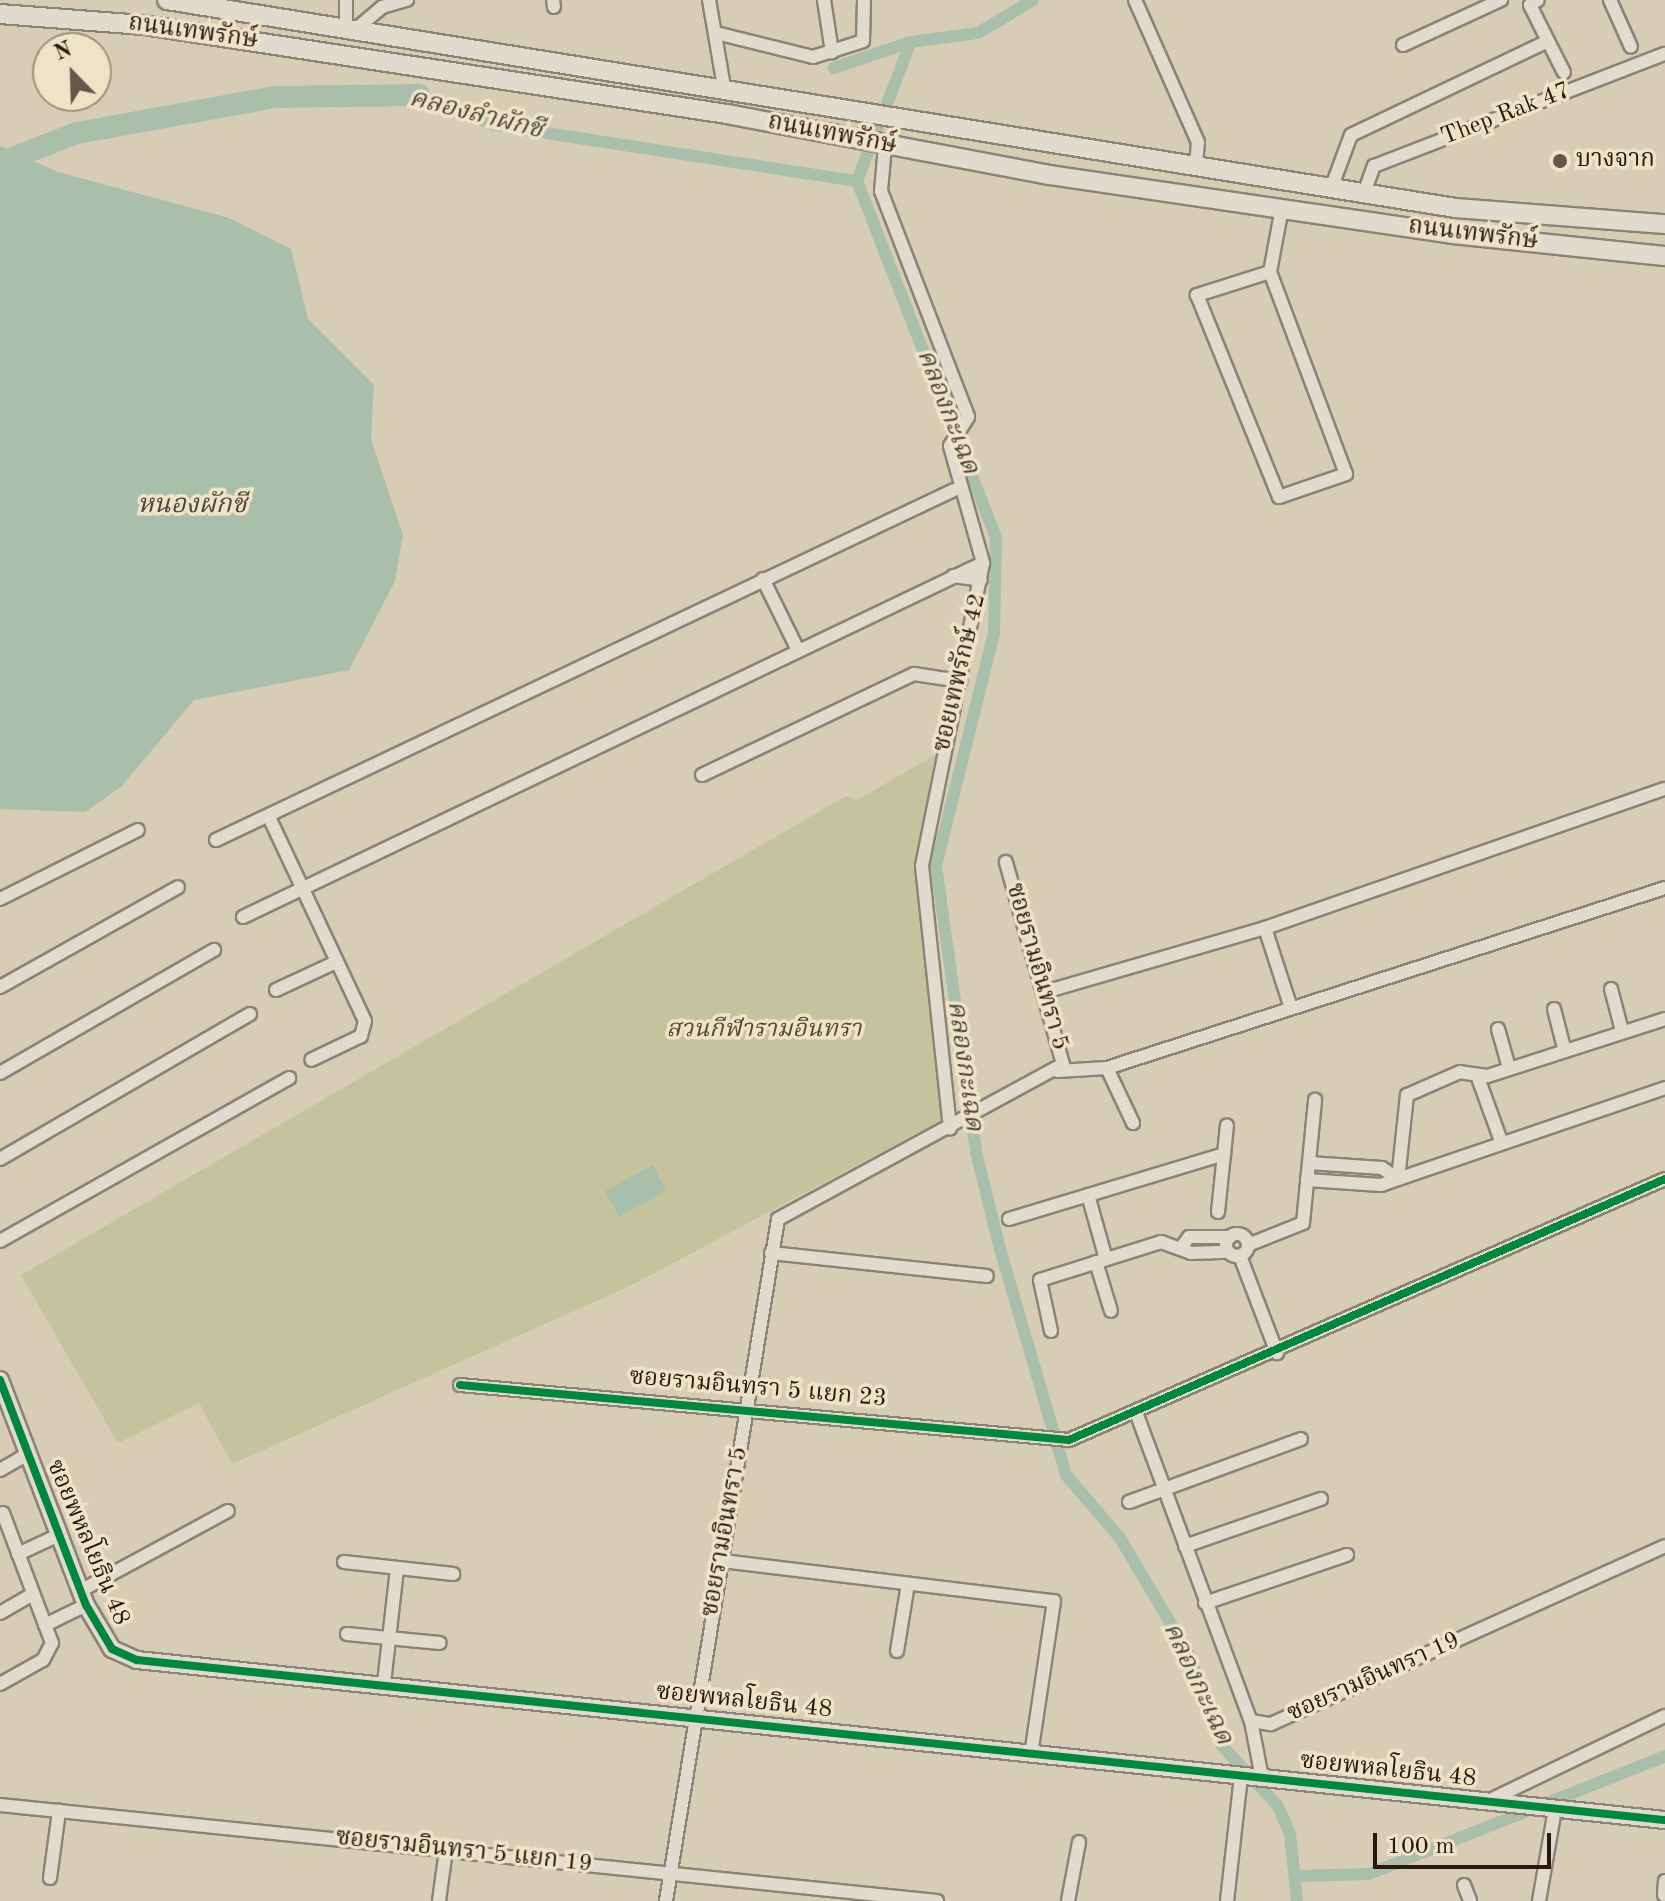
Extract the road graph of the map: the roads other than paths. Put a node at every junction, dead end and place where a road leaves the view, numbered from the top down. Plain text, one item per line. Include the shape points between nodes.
1 (173, 0) edge
2 (346, 0) edge
3 (407, 0) edge
4 (709, 0) edge
5 (824, 0) edge
6 (864, 0) edge
7 (1135, 0) edge
8 (1501, 0) edge
9 (1610, 0) edge
10 (1530, 2) edge
11 (0, 14) edge
12 (351, 29) junction
13 (716, 33) junction
14 (1548, 41) junction
15 (1403, 45) dead end
16 (1631, 47) dead end
17 (832, 52) junction
18 (1665, 54) edge
19 (1564, 72) dead end
20 (724, 87) junction
21 (881, 145) junction
22 (1196, 165) junction
23 (1332, 186) junction
24 (1364, 193) junction
25 (1282, 208) junction
26 (1665, 224) edge
27 (1665, 256) edge
28 (1270, 272) junction
29 (954, 490) dead end
30 (983, 563) junction
31 (953, 576) junction
32 (763, 579) junction
33 (981, 580) junction
34 (798, 650) junction
35 (960, 681) junction
36 (702, 775) dead end
37 (1665, 789) edge
38 (269, 817) junction
39 (138, 830) dead end
40 (216, 840) dead end
41 (1006, 862) dead end
42 (178, 887) dead end
43 (1665, 888) edge
44 (303, 890) junction
45 (0, 899) edge
46 (243, 917) dead end
47 (1265, 928) junction
48 (214, 950) dead end
49 (336, 962) junction
50 (0, 987) edge
51 (1611, 989) dead end
52 (276, 990) dead end
53 (1048, 991) junction
54 (1291, 1008) junction
55 (1554, 1009) dead end
56 (250, 1014) dead end
57 (1665, 1019) edge
58 (1498, 1029) dead end
59 (1622, 1031) junction
60 (1564, 1048) junction
61 (311, 1060) dead end
62 (1107, 1068) junction
63 (1509, 1068) junction
64 (1058, 1071) junction
65 (0, 1073) edge
66 (1477, 1075) junction
67 (289, 1078) dead end
68 (1665, 1088) edge
69 (1315, 1100) dead end
70 (1133, 1123) dead end
71 (1227, 1125) dead end
72 (950, 1129) junction
73 (1501, 1141) junction
74 (1224, 1154) junction
75 (0, 1159) edge
76 (1309, 1163) junction
77 (1398, 1179) junction
78 (1665, 1179) edge
79 (1307, 1180) junction
80 (1088, 1195) junction
81 (1218, 1212) dead end
82 (1009, 1219) dead end
83 (1230, 1237) junction
84 (0, 1241) edge
85 (1183, 1245) junction
86 (1248, 1245) junction
87 (771, 1253) junction
88 (1234, 1254) junction
89 (1101, 1260) junction
90 (987, 1276) dead end
91 (1111, 1311) dead end
92 (1051, 1331) dead end
93 (1277, 1353) junction
94 (0, 1380) edge
95 (460, 1385) dead end
96 (747, 1409) junction
97 (1137, 1415) junction
98 (1301, 1439) dead end
99 (28, 1454) junction
100 (0, 1470) edge
101 (1165, 1491) junction
102 (1321, 1499) dead end
103 (1129, 1502) dead end
104 (228, 1511) dead end
105 (3, 1513) dead end
106 (59, 1535) junction
107 (5, 1538) edge
108 (1185, 1546) junction
109 (1664, 1546) edge
110 (18, 1554) junction
111 (1347, 1555) dead end
112 (722, 1561) junction
113 (344, 1562) dead end
114 (397, 1569) junction
115 (453, 1574) dead end
116 (908, 1584) junction
117 (33, 1594) junction
118 (83, 1598) junction
119 (1205, 1603) junction
120 (0, 1613) edge
121 (45, 1625) junction
122 (347, 1634) dead end
123 (389, 1637) junction
124 (440, 1643) dead end
125 (897, 1651) dead end
126 (384, 1683) junction
127 (0, 1684) edge
128 (694, 1716) junction
129 (1665, 1716) edge
130 (1251, 1721) junction
131 (1031, 1754) junction
132 (1241, 1776) junction
133 (1262, 1778) junction
134 (1496, 1802) junction
135 (0, 1805) edge
136 (1549, 1808) junction
137 (59, 1811) junction
138 (1665, 1820) edge
139 (1079, 1842) dead end
140 (446, 1850) junction
141 (671, 1874) junction
142 (50, 1878) dead end
143 (1464, 1885) dead end
144 (928, 1900) edge
145 (439, 1901) edge
146 (666, 1901) edge
147 (937, 1901) edge
148 (1068, 1901) edge
149 (1227, 1901) edge
150 (1470, 1901) edge
151 (1539, 1901) edge

1 - 12 main road, ถนนเทพรักษ์
2 - 12 street
3 - 12 street via 382,7
4 - 13 street
5 - 17 street
6 - 17 street via 863,41
7 - 22 street via 1198,142
8 - 15 street
9 - 16 street
10 - 14 street
11 - 21 main road, ถนนเทพรักษ์ via 144,25
12 - 20 main road, ถนนเทพรักษ์
13 - 17 street via 797,56
13 - 20 street
14 - 19 street
14 - 23 street via 1351,135
18 - 24 street, Thep Rak 47 via 1374,166
20 - 22 main road, ถนนเทพรักษ์
21 - 25 main road, ถนนเทพรักษ์
21 - 30 street, ซอยเทพรักษ์ 42 via 881,191 965,406 964,423 952,438
22 - 23 main road, ถนนเทพรักษ์
23 - 24 main road, ถนนเทพรักษ์
24 - 26 main road, ถนนเทพรักษ์
25 - 27 main road, ถนนเทพรักษ์
25 - 28 street
28 - 28 street via 1346,474 1279,497 1197,295
29 - 32 street
30 - 31 street
30 - 33 street, ซอยเทพรักษ์ 42
31 - 33 street
31 - 34 street
32 - 34 street
32 - 38 street
33 - 35 street, ซอยเทพรักษ์ 42
34 - 44 street
35 - 36 street via 914,674
35 - 72 street, ซอยเทพรักษ์ 42 via 922,866
37 - 47 street
38 - 40 street
38 - 44 street
39 - 45 street
41 - 53 street, ซอยรามอินทรา 5
42 - 50 street
43 - 54 street, ซอยรามอินทรา 5
44 - 46 street
44 - 49 street
47 - 53 street
47 - 54 street
48 - 65 street
49 - 52 street
49 - 61 street via 366,1029
51 - 59 street
53 - 64 street, ซอยรามอินทรา 5 via 1063,1051
54 - 62 street, ซอยรามอินทรา 5
55 - 60 street
56 - 75 street
57 - 59 street
58 - 63 street
59 - 60 street
60 - 63 street
62 - 64 street, ซอยรามอินทรา 5
62 - 70 street
63 - 66 street
64 - 72 street, ซอยรามอินทรา 5
66 - 73 street
66 - 77 street via 1460,1072 1407,1095
67 - 84 street
68 - 73 street
69 - 76 street
71 - 74 street
72 - 87 street, ซอยรามอินทรา 5 via 789,1211 778,1219
73 - 77 street
74 - 80 street
74 - 81 street
76 - 77 street via 1382,1168
76 - 79 street
77 - 79 street via 1381,1185
78 - 93 street, ซอยรามอินทรา 5 แยก 23
79 - 86 street via 1303,1223
80 - 82 street
80 - 89 street
83 - 85 street via 1189,1237
83 - 86 street via 1243,1236
83 - 88 street
85 - 88 street via 1191,1253
85 - 89 street via 1161,1242
86 - 88 street
87 - 90 street
87 - 96 street, ซอยรามอินทรา 5
88 - 93 street
89 - 91 street
89 - 92 street via 1037,1282
93 - 97 street, ซอยรามอินทรา 5 แยก 23
94 - 99 street, ซอยพหลโยธิน 48
95 - 96 street, ซอยรามอินทรา 5 แยก 23
96 - 97 street, ซอยรามอินทรา 5 แยก 23 via 1051,1441 1069,1440
96 - 112 street, ซอยรามอินทรา 5
97 - 101 street
98 - 101 street
99 - 100 street
99 - 106 street, ซอยพหลโยธิน 48
101 - 103 street
101 - 108 street
102 - 108 street
104 - 118 street
105 - 107 street
106 - 110 street
106 - 118 street, ซอยพหลโยธิน 48
107 - 110 street
108 - 119 street
109 - 130 street, ซอยรามอินทรา 19 via 1271,1724
110 - 117 street
111 - 119 street
112 - 116 street
112 - 128 street, ซอยรามอินทรา 5
113 - 114 street
114 - 115 street
114 - 123 street
116 - 125 street
116 - 131 street via 1054,1601
117 - 120 street
117 - 121 street
118 - 121 street
118 - 126 street, ซอยพหลโยธิน 48 via 106,1642 137,1660
119 - 130 street
121 - 127 street via 48,1655
122 - 123 street
123 - 124 street
123 - 126 street
126 - 128 street, ซอยพหลโยธิน 48
128 - 131 street, ซอยพหลโยธิน 48
128 - 141 street, ซอยรามอินทรา 5
129 - 134 street
130 - 133 street
131 - 132 street, ซอยพหลโยธิน 48
132 - 133 street, ซอยพหลโยธิน 48
132 - 149 street
133 - 134 street, ซอยพหลโยธิน 48
134 - 136 street, ซอยพหลโยธิน 48
135 - 137 street, ซอยรามอินทรา 5 แยก 19
136 - 138 street, ซอยพหลโยธิน 48
136 - 151 street
137 - 140 street, ซอยรามอินทรา 5 แยก 19
137 - 142 street
139 - 148 street
140 - 141 street, ซอยรามอินทรา 5 แยก 19
140 - 145 street
141 - 144 street, ซอยรามอินทรา 5 แยก 19
141 - 146 street, ซอยรามอินทรา 5
143 - 150 street
144 - 147 street, ซอยรามอินทรา 5 แยก 19

